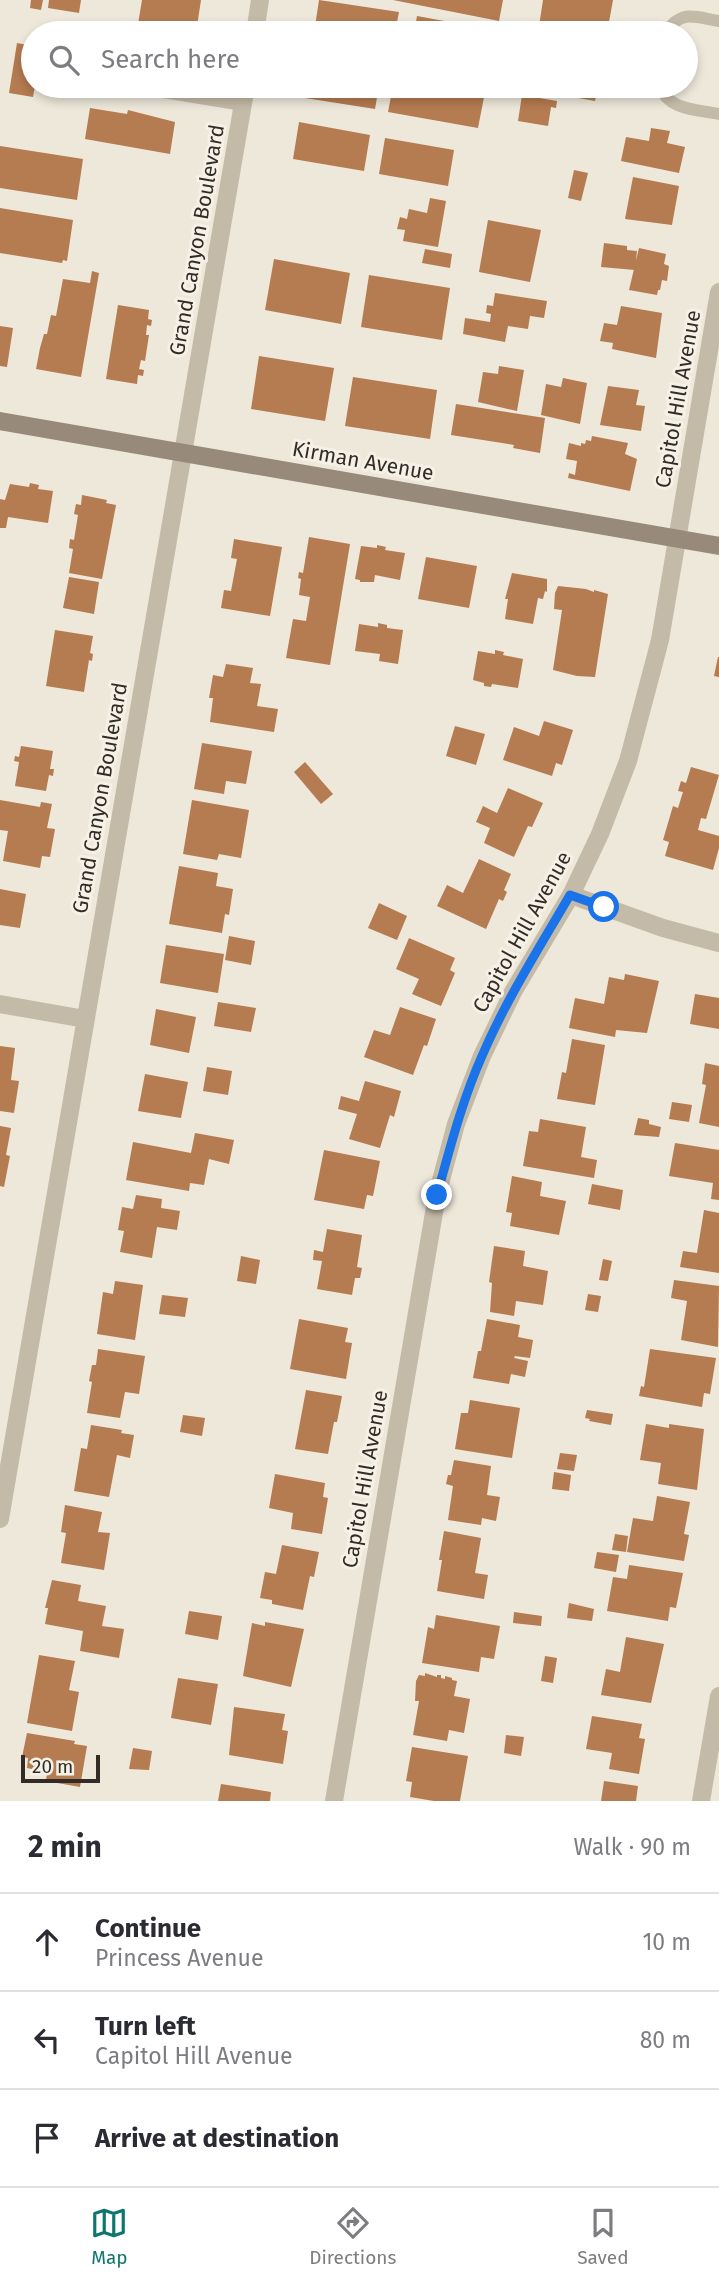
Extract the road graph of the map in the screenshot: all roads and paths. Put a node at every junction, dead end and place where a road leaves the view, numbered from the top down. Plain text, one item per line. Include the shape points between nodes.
1 (260, 0) edge
2 (257, 21) edge
3 (672, 21) edge
4 (719, 21) edge
5 (200, 98) edge
6 (244, 98) edge
7 (665, 98) edge
8 (243, 105) junction
9 (719, 114) edge
10 (719, 292) edge
11 (717, 316) edge
12 (0, 421) edge
13 (184, 453) junction
14 (677, 538) junction
15 (719, 546) edge
16 (570, 895) junction
17 (719, 943) edge
18 (0, 1003) edge
19 (85, 1019) junction
20 (0, 1519) edge
21 (719, 1696) edge
22 (334, 1801) edge
23 (701, 1801) edge

1 - 2 street
3 - 4 lane via 686,16
5 - 8 lane
6 - 8 street, Grand Canyon Boulevard
7 - 9 lane via 680,107
8 - 13 street, Grand Canyon Boulevard
10 - 11 street, Capitol Hill Avenue
11 - 14 street, Capitol Hill Avenue
12 - 13 street, Kirman Avenue
13 - 14 street, Kirman Avenue
13 - 19 street, Grand Canyon Boulevard
14 - 15 street, Kirman Avenue
14 - 16 street, Capitol Hill Avenue via 660,640 628,761
16 - 17 street
16 - 22 street, Capitol Hill Avenue via 482,1056 456,1124 437,1195
18 - 19 street
19 - 20 street, Grand Canyon Boulevard
21 - 23 street

